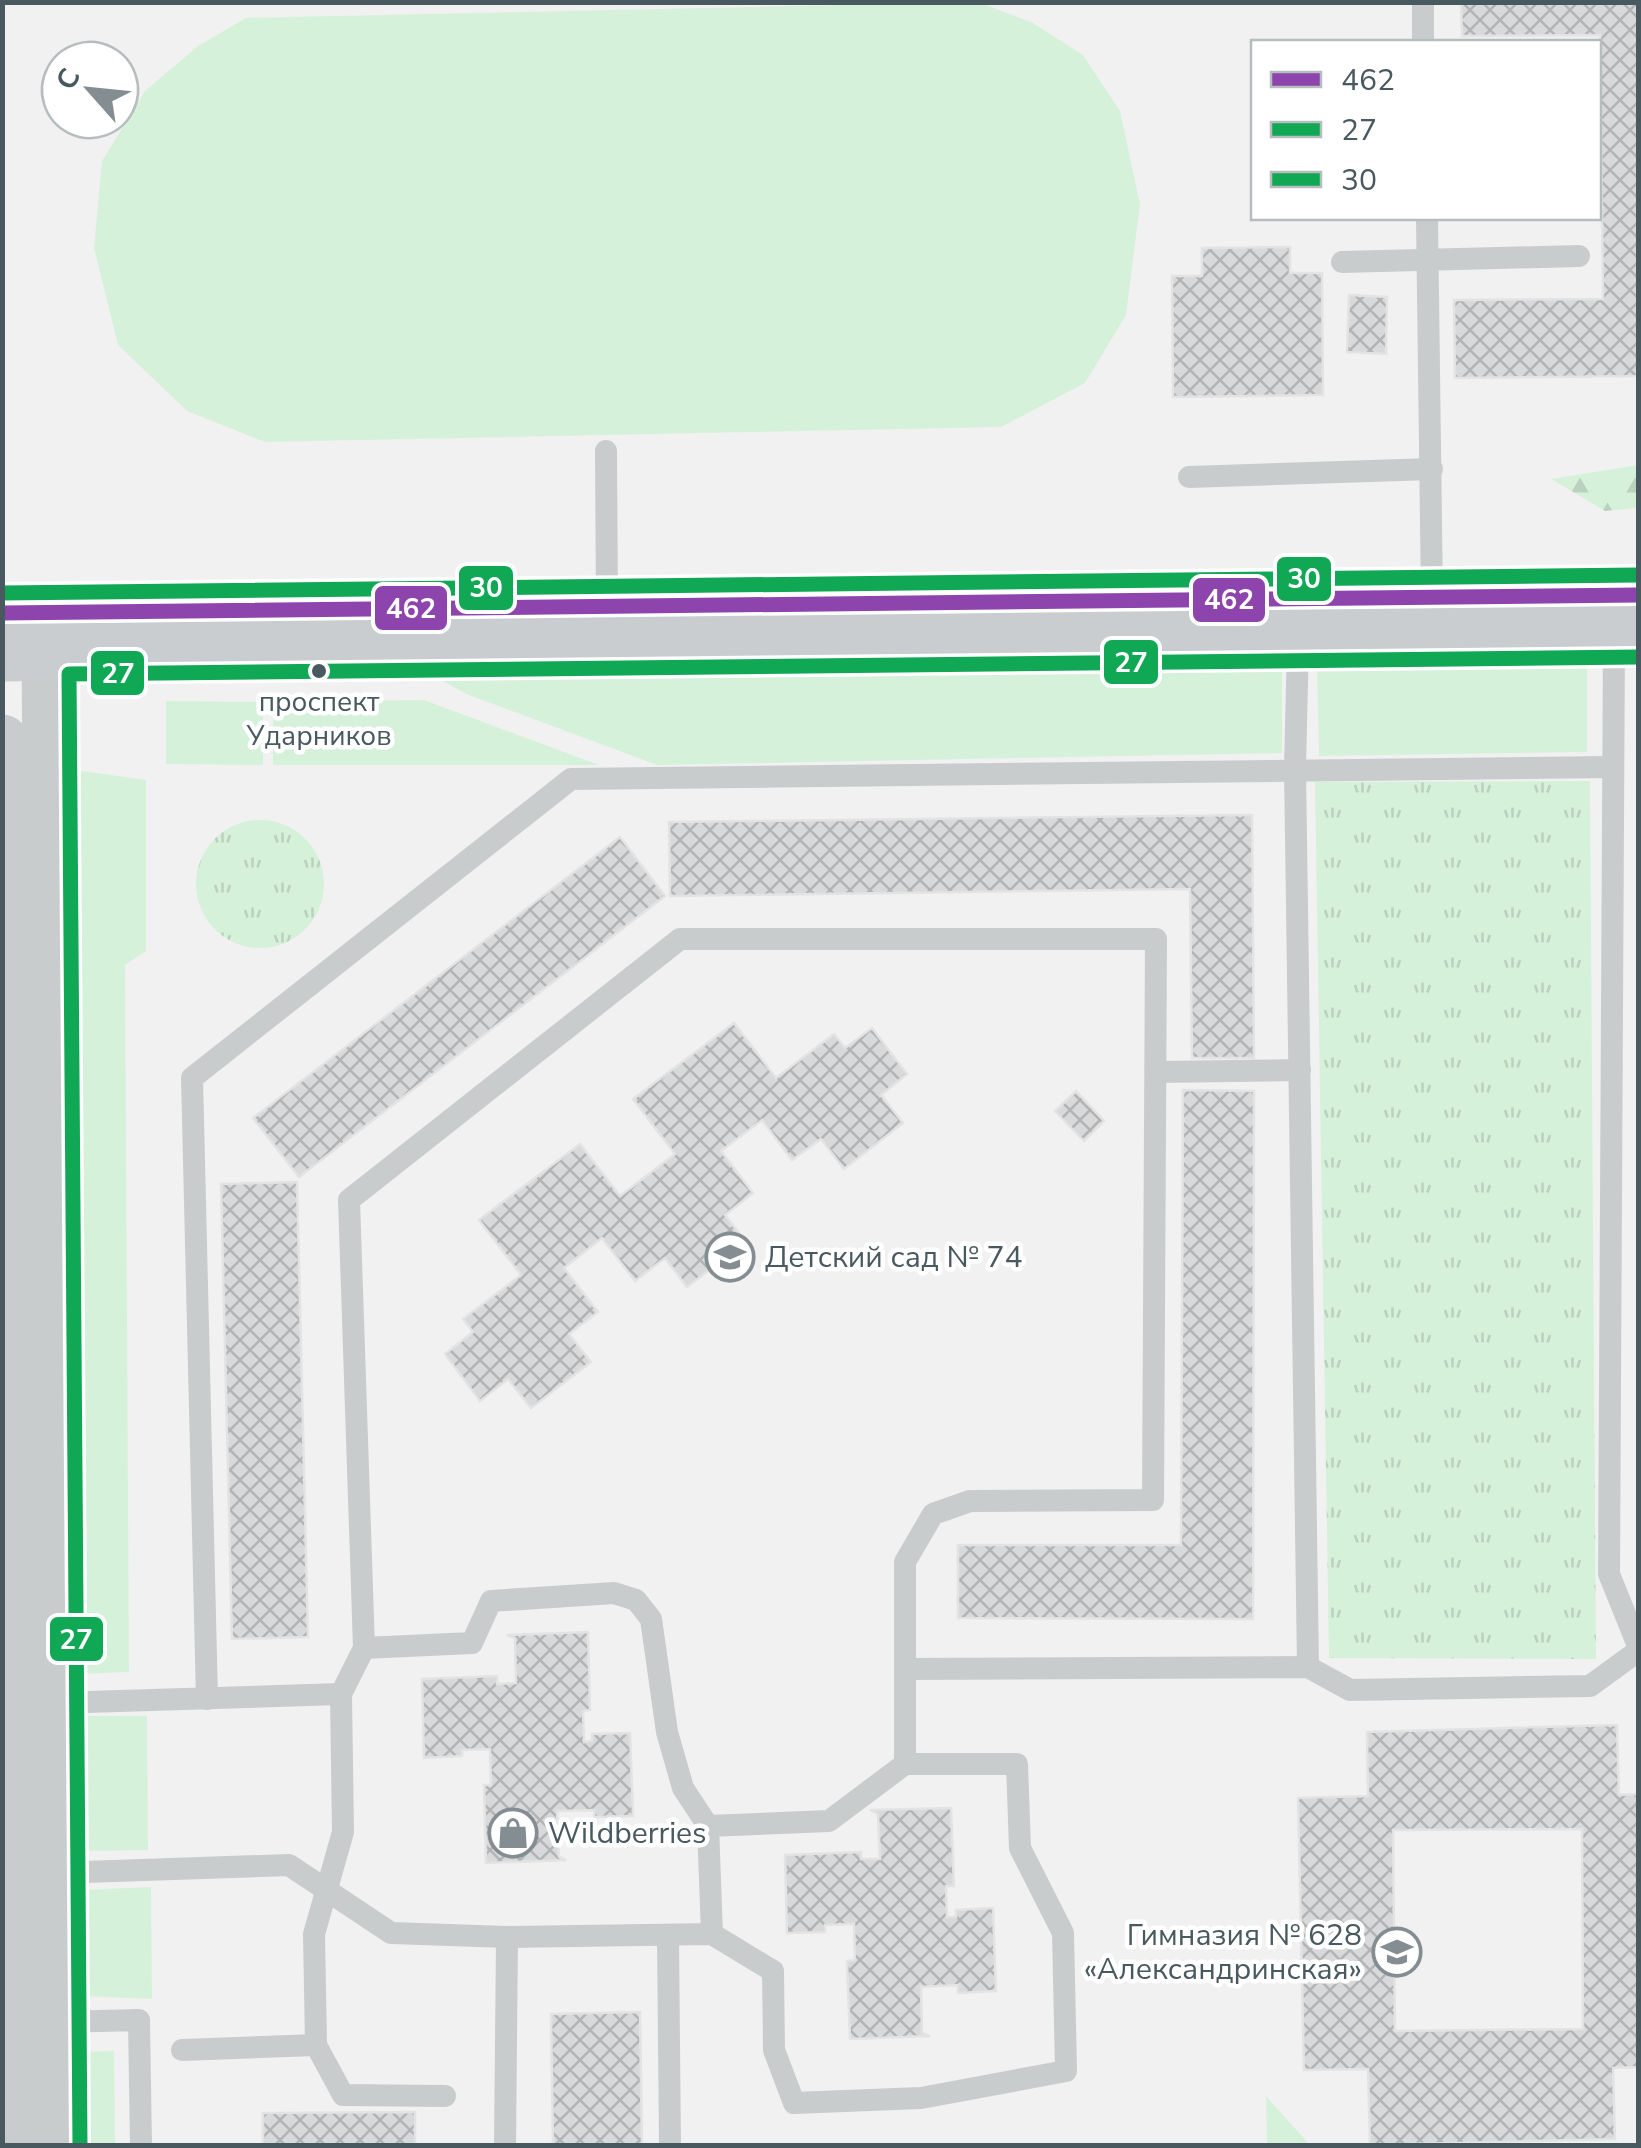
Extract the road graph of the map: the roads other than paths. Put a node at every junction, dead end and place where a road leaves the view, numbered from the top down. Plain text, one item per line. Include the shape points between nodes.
1 (1423, 2) edge
2 (1424, 40) edge
3 (1427, 220) edge
4 (1579, 256) dead end
5 (1428, 260) junction
6 (1342, 262) dead end
7 (606, 451) dead end
8 (1432, 469) junction
9 (1189, 477) dead end
10 (607, 606) junction
11 (1626, 616) edge
12 (1432, 618) junction
13 (1298, 619) junction
14 (16, 637) edge
15 (2, 742) edge
16 (1611, 767) junction
17 (1295, 769) junction
18 (1300, 1070) junction
19 (1158, 1072) junction
20 (364, 1648) junction
21 (1638, 1649) edge
22 (1308, 1667) junction
23 (905, 1669) junction
24 (341, 1694) junction
25 (207, 1699) junction
26 (34, 1704) junction
27 (905, 1764) junction
28 (708, 1826) junction
29 (35, 1874) junction
30 (327, 1890) junction
31 (712, 1934) junction
32 (507, 1937) junction
33 (668, 1937) junction
34 (37, 2023) junction
35 (316, 2045) junction
36 (182, 2050) dead end
37 (445, 2096) dead end
38 (15, 2146) edge
39 (60, 2146) edge
40 (141, 2146) edge
41 (505, 2146) edge
42 (670, 2146) edge

1 - 2 lane
3 - 5 lane
4 - 5 lane
5 - 6 lane
5 - 8 lane
7 - 10 lane
8 - 9 lane
8 - 12 lane
10 - 13 main road
10 - 14 main road
11 - 12 main road
11 - 16 lane
12 - 13 main road
13 - 14 main road
13 - 17 lane
14 - 26 street
15 - 26 street
16 - 17 lane
16 - 21 lane via 1609,1574
17 - 18 lane
17 - 25 lane via 571,779 192,1078
18 - 19 lane
18 - 22 lane
19 - 20 lane via 1156,939 680,939 349,1200
19 - 23 lane via 1153,1500 970,1501 933,1514 904,1562
20 - 24 lane
20 - 28 lane via 472,1643 491,1601 614,1593 636,1600 651,1619 667,1732 683,1788
21 - 22 lane via 1590,1686 1350,1690
22 - 23 lane
23 - 27 lane
24 - 25 lane
24 - 30 lane via 343,1832
25 - 26 lane
26 - 29 street
27 - 28 lane via 829,1820
27 - 31 lane via 1017,1764 1020,1848 1063,1933 1066,2071 920,2098 794,2103 774,2050 772,1971
28 - 31 lane
29 - 30 lane via 289,1865
29 - 34 street
30 - 32 lane via 391,1933
30 - 35 lane via 314,1934
31 - 33 lane
32 - 33 lane
32 - 41 lane
33 - 42 lane
34 - 38 street
34 - 39 street
34 - 40 lane via 139,2020
35 - 36 lane
35 - 37 lane via 343,2095

